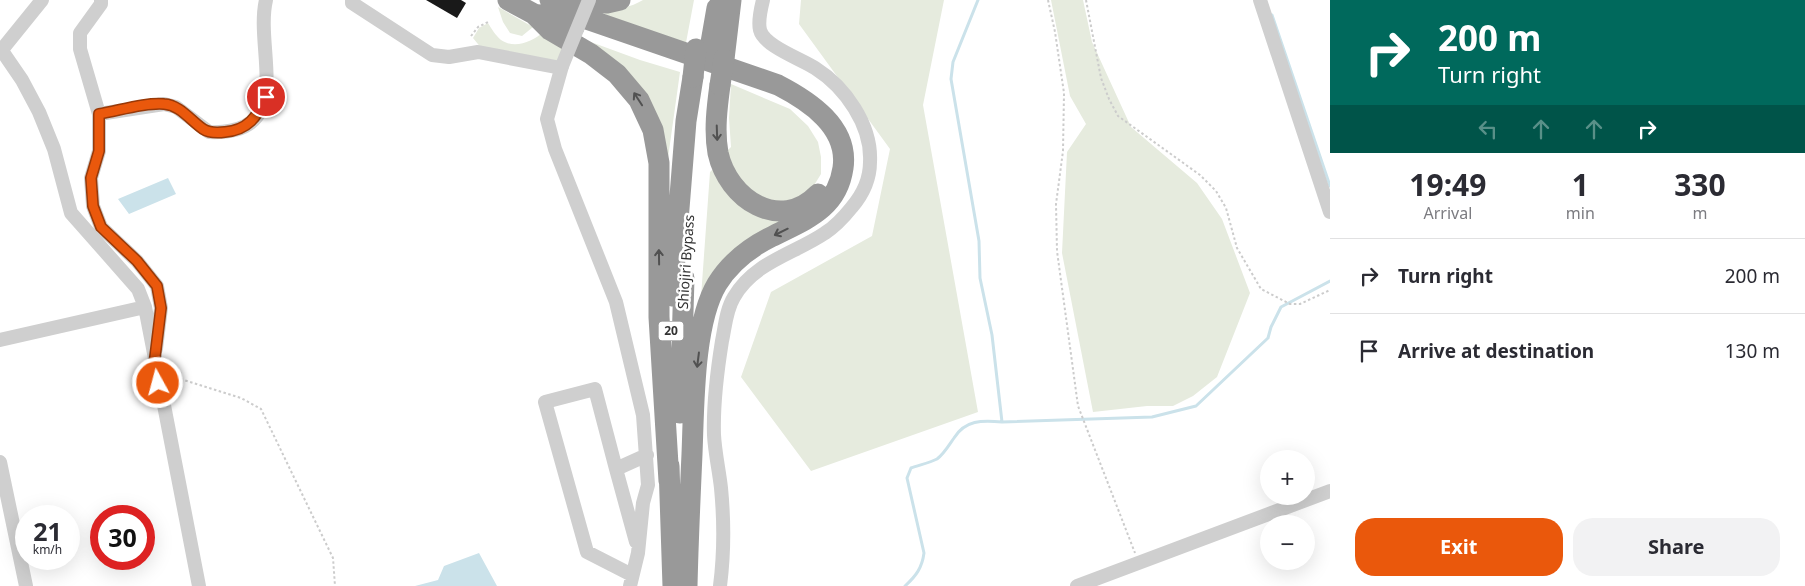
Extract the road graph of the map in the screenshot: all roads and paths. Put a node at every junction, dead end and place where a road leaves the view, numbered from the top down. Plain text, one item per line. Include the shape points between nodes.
1 (42, 0) edge
2 (101, 0) edge
3 (266, 0) edge
4 (352, 0) edge
5 (508, 0) edge
6 (550, 0) edge
7 (576, 0) edge
8 (589, 0) edge
9 (620, 0) edge
10 (705, 0) edge
11 (719, 0) edge
12 (731, 0) edge
13 (763, 0) edge
14 (1048, 0) edge
15 (1086, 0) edge
16 (1260, 0) edge
17 (534, 14) junction
18 (490, 21) dead end
19 (471, 36) dead end
20 (1, 50) edge
21 (710, 54) junction
22 (561, 67) junction
23 (706, 81) junction
24 (99, 114) junction
25 (1330, 212) edge
26 (1330, 290) edge
27 (145, 307) junction
28 (0, 340) edge
29 (154, 365) junction
30 (647, 455) junction
31 (0, 462) edge
32 (616, 469) junction
33 (669, 480) junction
34 (1330, 491) edge
35 (638, 553) junction
36 (1138, 562) junction
37 (631, 581) edge
38 (26, 586) edge
39 (199, 586) edge
40 (335, 586) edge
41 (672, 586) edge
42 (686, 586) edge
43 (720, 586) edge
44 (1076, 586) edge

1 - 20 street
2 - 24 street via 102,4 80,33 80,50
3 - 24 street via 262,28 268,77 266,97 259,113 248,125 238,131 209,132 176,107 164,104
4 - 22 street via 432,55 449,58 478,52
5 - 17 highway
6 -> 42 highway via 578,16 778,85 803,98 820,112 835,131 842,148 843,167 839,184 826,204 808,218 756,245 737,260 710,297 702,327 695,385
7 - 9 highway via 606,3
8 - 22 street, bridge
10 - 21 highway, Shiojiri Bypass / 20
11 - 21 highway, Shiojiri Bypass / 20
12 - 21 highway
13 - 43 street via 760,30 767,42 815,68 850,100 862,124 870,162 867,183 842,219 745,280 726,318 716,390 714,436 721,490
14 - 36 path via 1064,93 1056,250 1078,406
15 - 26 path via 1101,78 1118,116 1200,175 1216,191 1226,208 1236,248 1261,289 1290,304 1300,304
16 - 25 street
23 -> 17 highway via 717,106 717,144 722,166 731,183 747,200 766,209 783,211 811,201 828,178 832,156 821,127 797,104 758,86 640,52 557,18
33 -> 17 highway via 660,317 659,163 653,130 639,100 617,74 550,30
18 - 19 path via 478,27
20 - 27 street via 39,112 54,149 71,214 138,289
21 - 23 highway, bridge
21 - 23 highway, Shiojiri Bypass / 20, bridge
22 - 30 street via 546,119 616,302 643,415
23 - 33 highway, Shiojiri Bypass / 20 via 686,121 674,261
23 - 42 highway, Shiojiri Bypass / 20 via 693,161 684,260 680,535
24 - 29 street via 99,151 91,178 93,206 101,227 137,261 157,286 161,308
27 - 28 street
27 - 29 street
29 - 39 street
29 - 40 path via 174,378 242,398 261,409 332,558
30 - 32 street
30 - 35 street via 648,485
31 - 38 street
32 - 35 street
32 - 37 street via 595,389 545,402 587,552
33 - 41 highway, Shiojiri Bypass / 20
34 - 36 street
35 - 37 street
36 - 44 street

